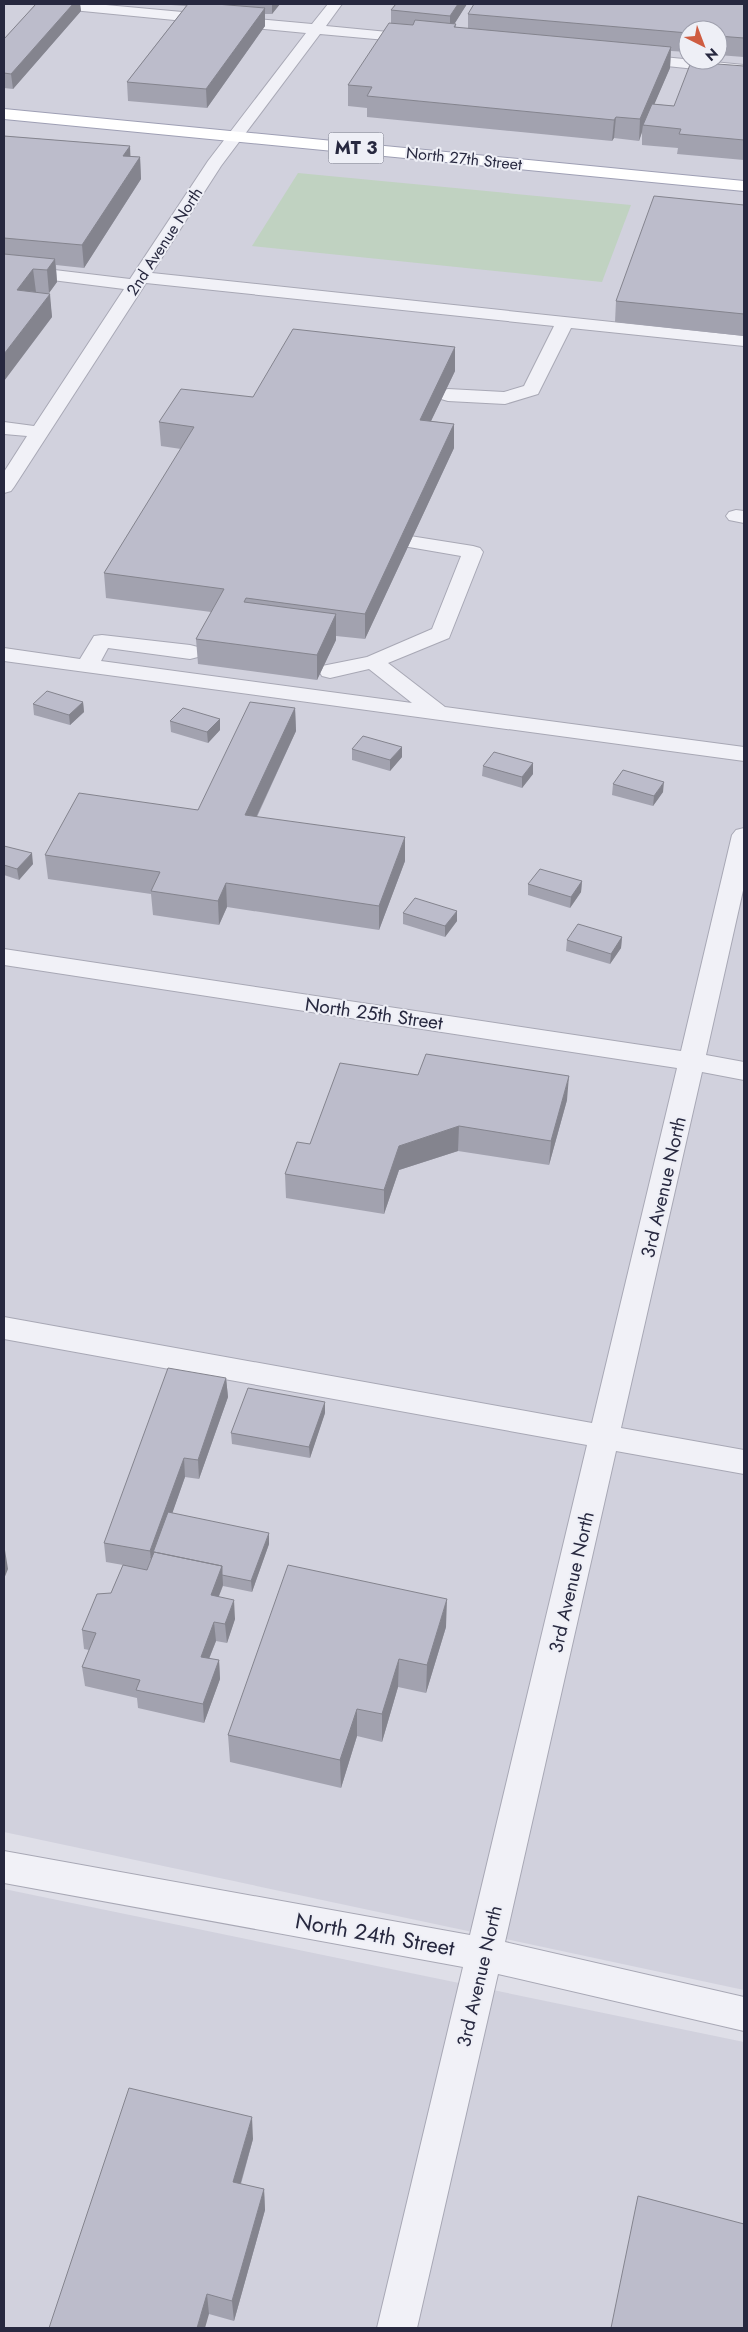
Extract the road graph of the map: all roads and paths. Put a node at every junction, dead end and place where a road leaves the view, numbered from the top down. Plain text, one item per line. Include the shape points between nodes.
1 (52, 4) edge
2 (335, 4) edge
3 (317, 29) junction
4 (430, 40) edge
5 (616, 57) edge
6 (744, 70) edge
7 (4, 114) edge
8 (238, 136) junction
9 (744, 186) edge
10 (4, 269) edge
11 (138, 281) junction
12 (565, 323) junction
13 (744, 341) edge
14 (448, 395) edge
15 (4, 428) edge
16 (40, 432) junction
17 (4, 487) edge
18 (410, 542) edge
19 (190, 652) dead end
20 (4, 655) edge
21 (373, 662) junction
22 (87, 666) junction
23 (330, 671) dead end
24 (437, 712) junction
25 (744, 754) edge
26 (743, 839) edge
27 (4, 957) edge
28 (691, 1063) junction
29 (744, 1071) edge
30 (4, 1328) edge
31 (605, 1437) junction
32 (744, 1462) edge
33 (4, 1867) edge
34 (484, 1954) junction
35 (744, 2014) edge
36 (397, 2328) edge

1 - 3 street
2 - 3 street, 2nd Avenue North
3 - 4 street
3 - 8 street, 2nd Avenue North
5 - 6 street
7 - 8 main road, North 27th Street / MT 3
8 - 9 main road, North 27th Street / MT 3
8 - 11 street, 2nd Avenue North via 214,164
10 - 11 street
11 - 12 street
11 - 16 street, 2nd Avenue North
12 - 13 street
12 - 14 street via 531,390 505,398
15 - 16 street
16 - 17 street, 2nd Avenue North
18 - 21 street via 473,552 441,633
19 - 22 street via 102,641
20 - 22 street
21 - 23 street
21 - 24 street
22 - 24 street
24 - 25 street
26 - 28 street, 3rd Avenue North
27 - 28 street, North 25th Street
28 - 29 street, North 25th Street
28 - 31 street, 3rd Avenue North
30 - 31 street
31 - 32 street
31 - 34 street, 3rd Avenue North
33 - 34 street, North 24th Street
34 - 35 street, North 24th Street
34 - 36 street, 3rd Avenue North

